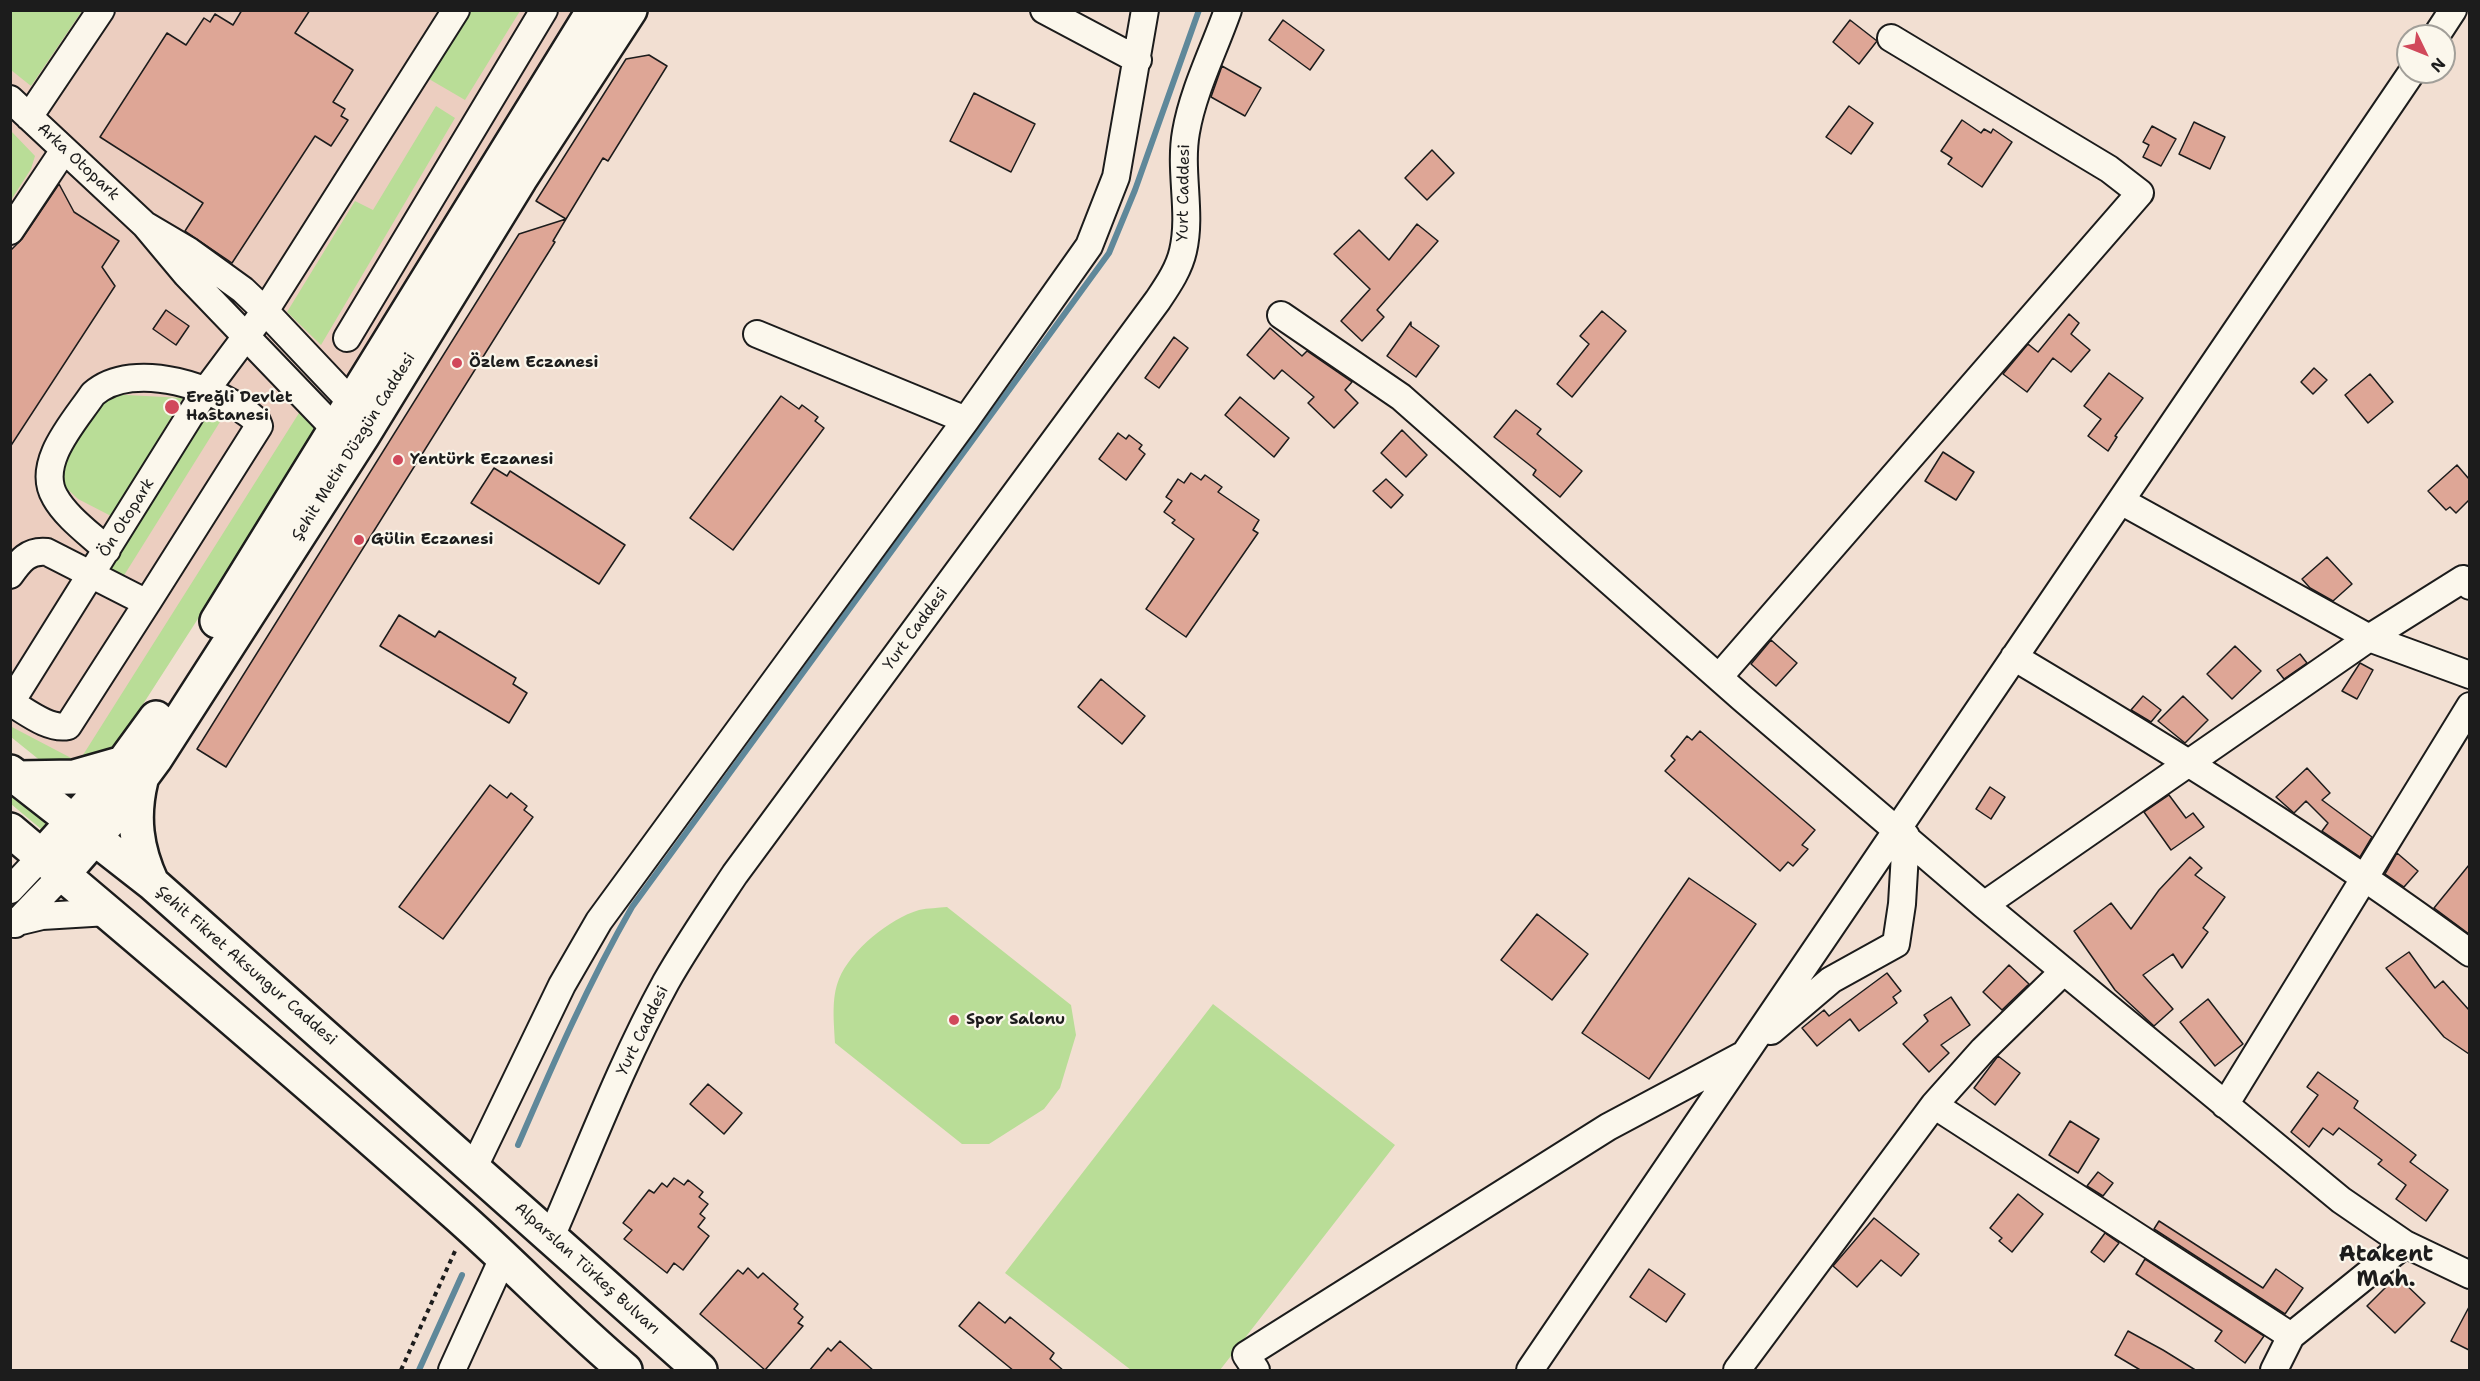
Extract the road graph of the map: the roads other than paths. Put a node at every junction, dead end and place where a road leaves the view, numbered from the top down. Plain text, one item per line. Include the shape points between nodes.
1 (100, 10) edge
2 (456, 10) edge
3 (544, 10) edge
4 (594, 10) edge
5 (630, 10) edge
6 (1044, 10) edge
7 (1145, 10) edge
8 (1228, 10) edge
9 (2453, 10) edge
10 (2444, 24) edge
11 (1891, 38) dead end
12 (1137, 60) junction
13 (2404, 84) edge
14 (10, 99) edge
15 (29, 117) junction
16 (64, 150) junction
17 (145, 225) junction
18 (10, 231) edge
19 (265, 311) junction
20 (1281, 315) dead end
21 (757, 334) dead end
22 (246, 336) junction
23 (347, 338) dead end
24 (206, 390) junction
25 (966, 420) junction
26 (351, 423) junction
27 (2121, 501) junction
28 (107, 550) junction
29 (92, 574) junction
30 (10, 575) edge
31 (2469, 586) edge
32 (147, 603) junction
33 (2369, 638) junction
34 (2014, 657) junction
35 (2469, 675) edge
36 (1719, 677) junction
37 (11, 702) edge
38 (2469, 706) edge
39 (2189, 762) junction
40 (132, 770) junction
41 (14, 775) edge
42 (10, 830) edge
43 (84, 830) junction
44 (1902, 833) junction
45 (52, 865) junction
46 (2363, 878) junction
47 (152, 883) junction
48 (10, 890) edge
49 (1984, 904) junction
50 (108, 912) junction
51 (14, 925) edge
52 (2469, 953) edge
53 (2064, 971) junction
54 (1747, 1051) junction
55 (1934, 1105) junction
56 (2225, 1105) junction
57 (474, 1167) junction
58 (551, 1237) junction
59 (2405, 1244) junction
60 (503, 1258) junction
61 (2469, 1275) edge
62 (2291, 1336) junction
63 (452, 1371) edge
64 (625, 1371) edge
65 (700, 1371) edge
66 (1256, 1371) edge
67 (1530, 1371) edge
68 (1737, 1371) edge
69 (2274, 1371) edge

1 - 15 street
2 - 19 street, Ön Otopark
3 - 23 street
4 - 26 main road, Şehit Metin Düzgün Caddesi
5 - 26 main road, Şehit Metin Düzgün Caddesi via 520,179
6 - 12 street
7 - 12 street
8 - 58 street, Yurt Caddesi via 1186,129 1186,230 1174,274 693,937 628,1058
9 - 10 street
11 - 36 street via 2109,169 2140,194
12 - 25 street via 1116,177 1089,246
13 - 27 street
14 - 15 street, Arka Otopark
15 - 16 street, Arka Otopark
16 - 17 street, Arka Otopark
16 - 18 street
17 - 19 street via 199,258
17 - 22 street
19 - 22 street, Ön Otopark
19 - 26 street
20 - 36 street via 1401,397
21 - 25 street
22 - 24 street, Ön Otopark
22 - 26 street
24 - 28 street, Ön Otopark
24 - 28 street via 159,378 109,383 93,394 56,452 50,477 55,498
24 - 32 street via 253,417 259,426
25 - 57 street via 599,921 562,984
26 - 40 main road, Şehit Metin Düzgün Caddesi
27 - 33 street
27 - 34 street
28 - 29 street, Ön Otopark
29 - 30 street via 38,551 21,560
29 - 32 street
29 - 37 street, Ön Otopark
31 - 33 street via 2463,579
32 - 37 street via 68,726 50,725
33 - 35 street
33 - 39 street
34 - 39 street
34 - 44 street
36 - 44 street
38 - 46 street
39 - 46 street
39 - 49 street
40 - 41 main road via 74,777
40 - 43 main road, Şehit Metin Düzgün Caddesi
40 - 47 main road via 136,831
41 - 43 main road, Şehit Fikret Aksungur Caddesi
42 - 45 main road
43 - 45 main road, Şehit Metin Düzgün Caddesi
43 - 47 main road, Şehit Fikret Aksungur Caddesi
44 - 49 street
44 - 54 street
44 - 54 street via 1902,904 1896,944 1831,980
45 - 48 street
45 - 50 main road
45 - 51 street
46 - 52 street
46 - 56 street
47 - 57 main road, Şehit Fikret Aksungur Caddesi
49 - 53 street
50 - 51 street via 42,916
50 - 60 main road
53 - 55 street via 1983,1050
53 - 56 street
54 - 66 street via 1608,1127 1246,1355
54 - 67 street
55 - 62 street
55 - 68 street
56 - 59 street via 2341,1200
57 - 58 main road, Alparslan Türkeş Bulvarı
58 - 65 main road, Alparslan Türkeş Bulvarı
59 - 61 street
59 - 62 street
60 - 63 street
60 - 64 main road
62 - 69 street

